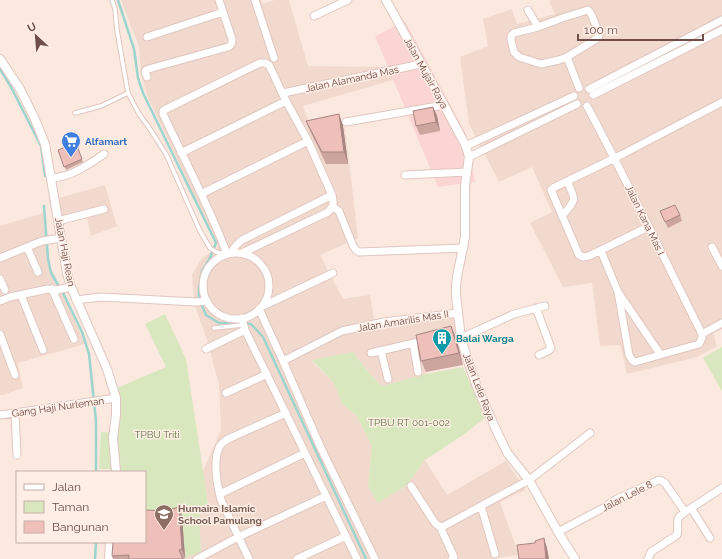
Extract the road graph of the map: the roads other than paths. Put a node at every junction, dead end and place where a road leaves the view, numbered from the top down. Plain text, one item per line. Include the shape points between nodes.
1 (112, 0) edge
2 (219, 0) edge
3 (255, 0) edge
4 (348, 0) edge
5 (386, 0) edge
6 (528, 10) dead end
7 (223, 12) junction
8 (314, 16) dead end
9 (722, 20) edge
10 (538, 27) junction
11 (722, 30) edge
12 (147, 37) dead end
13 (567, 57) junction
14 (274, 58) dead end
15 (0, 59) edge
16 (421, 64) junction
17 (148, 77) dead end
18 (580, 88) junction
19 (591, 92) junction
20 (128, 93) junction
21 (283, 93) junction
22 (574, 96) junction
23 (286, 101) junction
24 (722, 102) edge
25 (577, 104) junction
26 (444, 105) junction
27 (587, 106) junction
28 (75, 113) dead end
29 (346, 122) dead end
30 (308, 142) junction
31 (466, 146) junction
32 (181, 153) junction
33 (104, 154) dead end
34 (469, 157) junction
35 (614, 158) junction
36 (467, 172) junction
37 (406, 175) dead end
38 (52, 178) junction
39 (567, 181) junction
40 (201, 194) junction
41 (332, 195) junction
42 (333, 207) junction
43 (104, 209) dead end
44 (562, 216) junction
45 (58, 221) junction
46 (648, 227) junction
47 (61, 238) junction
48 (27, 247) junction
49 (712, 247) dead end
50 (464, 248) junction
51 (601, 250) junction
52 (242, 253) junction
53 (229, 254) junction
54 (0, 258) edge
55 (721, 262) edge
56 (38, 272) dead end
57 (333, 273) dead end
58 (0, 278) edge
59 (61, 289) junction
60 (5, 290) dead end
61 (618, 292) junction
62 (21, 295) junction
63 (76, 300) junction
64 (0, 301) edge
65 (207, 301) junction
66 (545, 306) dead end
67 (260, 308) junction
68 (536, 308) junction
69 (458, 313) junction
70 (722, 323) edge
71 (243, 324) junction
72 (214, 328) dead end
73 (0, 334) edge
74 (459, 334) junction
75 (702, 334) junction
76 (434, 338) edge
77 (74, 339) dead end
78 (413, 343) junction
79 (206, 349) dead end
80 (43, 350) dead end
81 (381, 351) junction
82 (371, 353) dead end
83 (660, 354) junction
84 (539, 355) dead end
85 (283, 361) junction
86 (418, 372) dead end
87 (267, 374) junction
88 (15, 375) dead end
89 (388, 379) dead end
90 (226, 393) dead end
91 (116, 398) junction
92 (15, 413) junction
93 (286, 414) junction
94 (0, 415) edge
95 (590, 433) dead end
96 (305, 453) junction
97 (17, 455) dead end
98 (116, 471) edge
99 (529, 480) junction
100 (411, 486) dead end
101 (722, 488) edge
102 (220, 496) junction
103 (326, 496) junction
104 (481, 506) junction
105 (691, 508) junction
106 (685, 512) junction
107 (442, 528) junction
108 (558, 532) junction
109 (346, 536) junction
110 (238, 537) junction
111 (710, 538) dead end
112 (110, 543) edge
113 (495, 554) dead end
114 (110, 559) edge
115 (197, 559) edge
116 (249, 559) edge
117 (297, 559) edge
118 (357, 559) edge
119 (375, 559) edge
120 (452, 559) edge
121 (575, 559) edge
122 (648, 559) edge

1 - 20 lane
2 - 7 street
3 - 14 street
4 - 8 street
5 - 16 street, Jalan Mujair Raya
6 - 10 street
7 - 12 street
7 - 17 street via 232,39 231,45 146,70
9 - 19 street
10 - 13 street via 511,36 514,52 519,57 541,64
10 - 13 street via 565,16 588,10 590,12 598,38
11 - 19 street
13 - 18 street
15 - 38 street, Jalan Haji Rean via 20,89 46,144
16 - 21 street, Jalan Alamanda Mas
16 - 26 street, Jalan Mujair Raya
18 - 19 street
18 - 22 street
19 - 27 street via 592,101
20 - 28 lane via 101,106
20 - 53 lane via 166,154 210,248 216,252
21 - 23 street
21 - 32 street via 269,65 260,63 166,109 163,114
22 - 25 street
22 - 31 street
23 - 30 street
23 - 32 street
24 - 35 street
25 - 27 street
25 - 34 street
26 - 29 street
26 - 31 street, Jalan Mujair Raya
27 - 35 street, Jalan Kana Mas I
30 - 40 street
30 - 41 street
31 - 34 street, Jalan Lele Raya
32 - 40 street
33 - 38 street via 76,171
34 - 36 street, Jalan Lele Raya
35 - 39 street
35 - 46 street, Jalan Kana Mas I
36 - 37 street
36 - 50 street, Jalan Lele Raya
38 - 45 street, Jalan Haji Rean
39 - 44 street via 574,194 574,202
39 - 44 street via 551,190
40 - 53 street
41 - 42 street
41 - 53 street via 242,240
42 - 50 street via 339,211 353,246 360,252
42 - 52 street via 328,212
43 - 45 street
44 - 51 street via 579,255 589,256
45 - 47 street, Jalan Haji Rean
46 - 51 street
46 - 75 street, Jalan Kana Mas I
47 - 48 street
47 - 59 street, Jalan Haji Rean via 66,273
48 - 54 street
48 - 56 street
49 - 55 street
50 - 69 street, Jalan Lele Raya via 456,282
51 - 61 street
52 - 53 street
52 - 67 street via 257,260 267,274 269,291
53 - 65 street via 215,261 205,275 203,283
57 - 67 street
58 - 60 street
59 - 62 street
59 - 63 street, Jalan Haji Rean
59 - 77 street
61 - 83 street
61 - 83 street via 632,360 635,362
62 - 64 street
62 - 80 street
63 - 65 street via 101,297
63 - 91 street, Jalan Haji Rean via 107,369
65 - 71 street via 218,313
66 - 68 street
67 - 71 street
67 - 85 street
68 - 74 street
68 - 84 street via 551,348
69 - 74 street, Jalan Lele Raya
69 - 85 street, Jalan Amarilis Mas II via 384,322 342,331
70 - 75 street
71 - 72 lane
71 - 79 street
71 - 87 street
73 - 88 street
74 - 99 street, Jalan Lele Raya via 472,373 498,434 508,454
75 - 83 street via 698,344
76 - 78 street
78 - 81 street
78 - 86 street
81 - 82 street
81 - 89 street
85 - 119 street via 320,446
87 - 90 street
87 - 93 street
91 - 92 street, Gang Haji Nurleman
91 - 98 street, Jalan Haji Rean via 113,438
92 - 94 street, Gang Haji Nurleman
92 - 97 street
93 - 96 street
93 - 102 street via 222,443 216,459
95 - 99 street
96 - 102 street
96 - 103 street
99 - 104 street
99 - 108 street, Jalan Lele Raya
100 - 107 street via 433,520
101 - 105 street
102 - 110 street
103 - 109 street
103 - 110 street
104 - 107 street
104 - 113 street
105 - 106 street
105 - 111 street
106 - 108 street, Jalan Lele 8 via 665,483 659,480 617,499
106 - 122 street via 679,517 676,534 651,552
107 - 120 street via 454,557
108 - 121 street, Jalan Lele Raya
109 - 117 street
109 - 118 street
110 - 115 street
110 - 116 street
112 - 114 street

